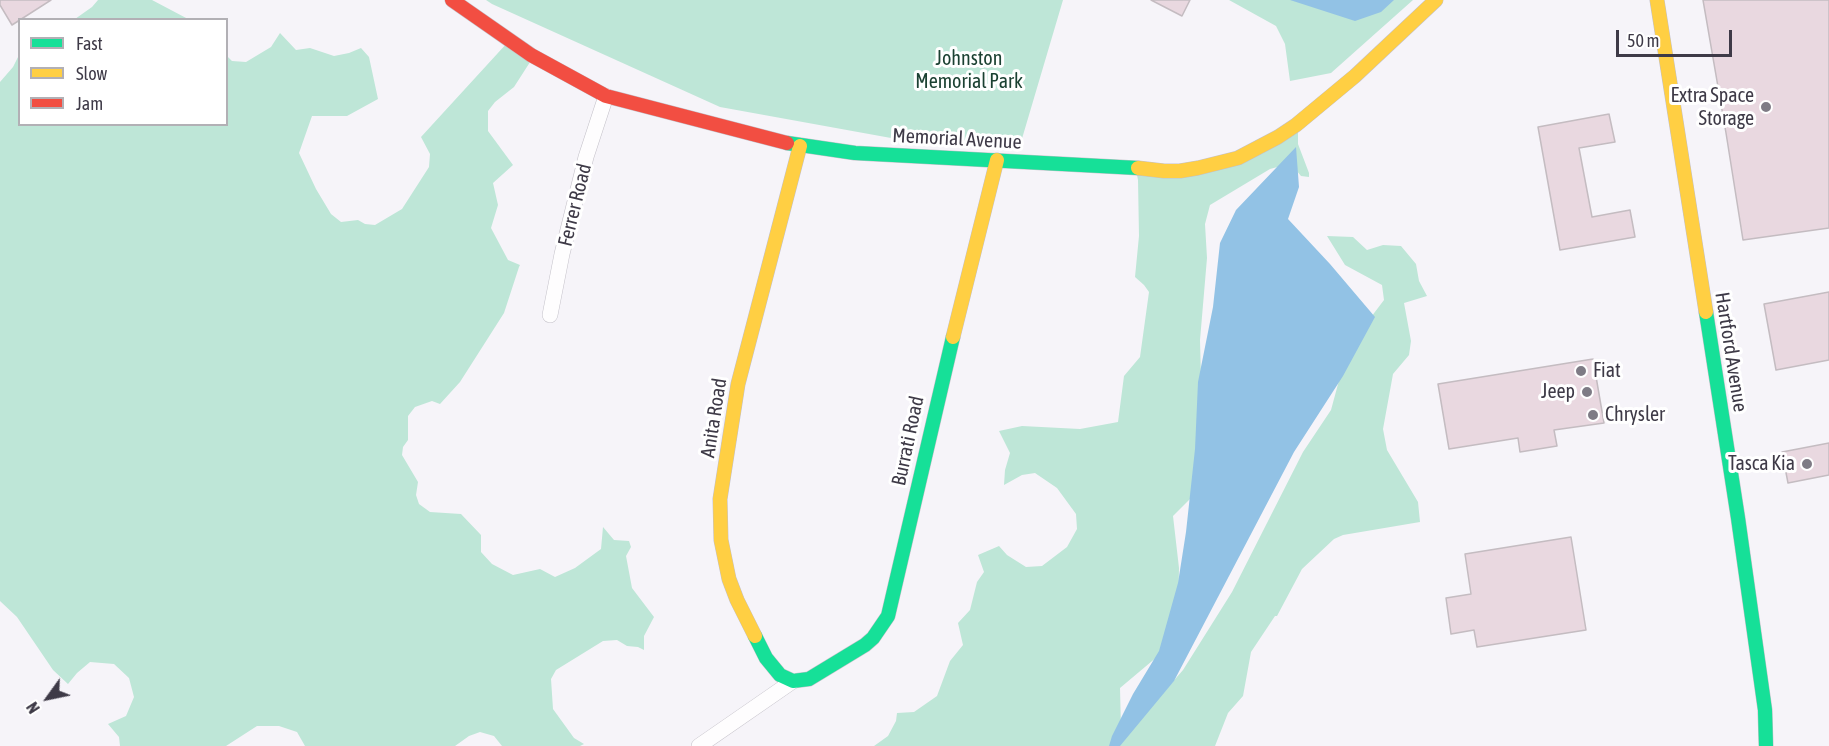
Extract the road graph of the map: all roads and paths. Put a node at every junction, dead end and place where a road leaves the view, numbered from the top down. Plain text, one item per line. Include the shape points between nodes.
1 (452, 0) edge
2 (1436, 0) edge
3 (1657, 0) edge
4 (606, 96) junction
5 (800, 146) junction
6 (997, 160) junction
7 (550, 315) dead end
8 (793, 681) junction
9 (1765, 710) junction
10 (699, 746) edge
11 (1766, 746) edge
12 (1776, 746) edge

1 - 4 street, Memorial Avenue via 531,55
2 - 6 street, Memorial Avenue via 1296,125 1238,158 1172,171
3 - 9 street, Hartford Avenue
4 - 5 street, Memorial Avenue
4 - 7 street, Ferrer Road via 586,157
5 - 6 street, Memorial Avenue via 855,153
5 - 8 street, Anita Road via 738,384 720,499 721,540 736,600 766,658 780,675
6 - 8 street, Burrati Road via 888,616 865,645 821,673
8 - 10 street
9 - 11 street, Hartford Avenue
9 - 12 street, Hartford Avenue

